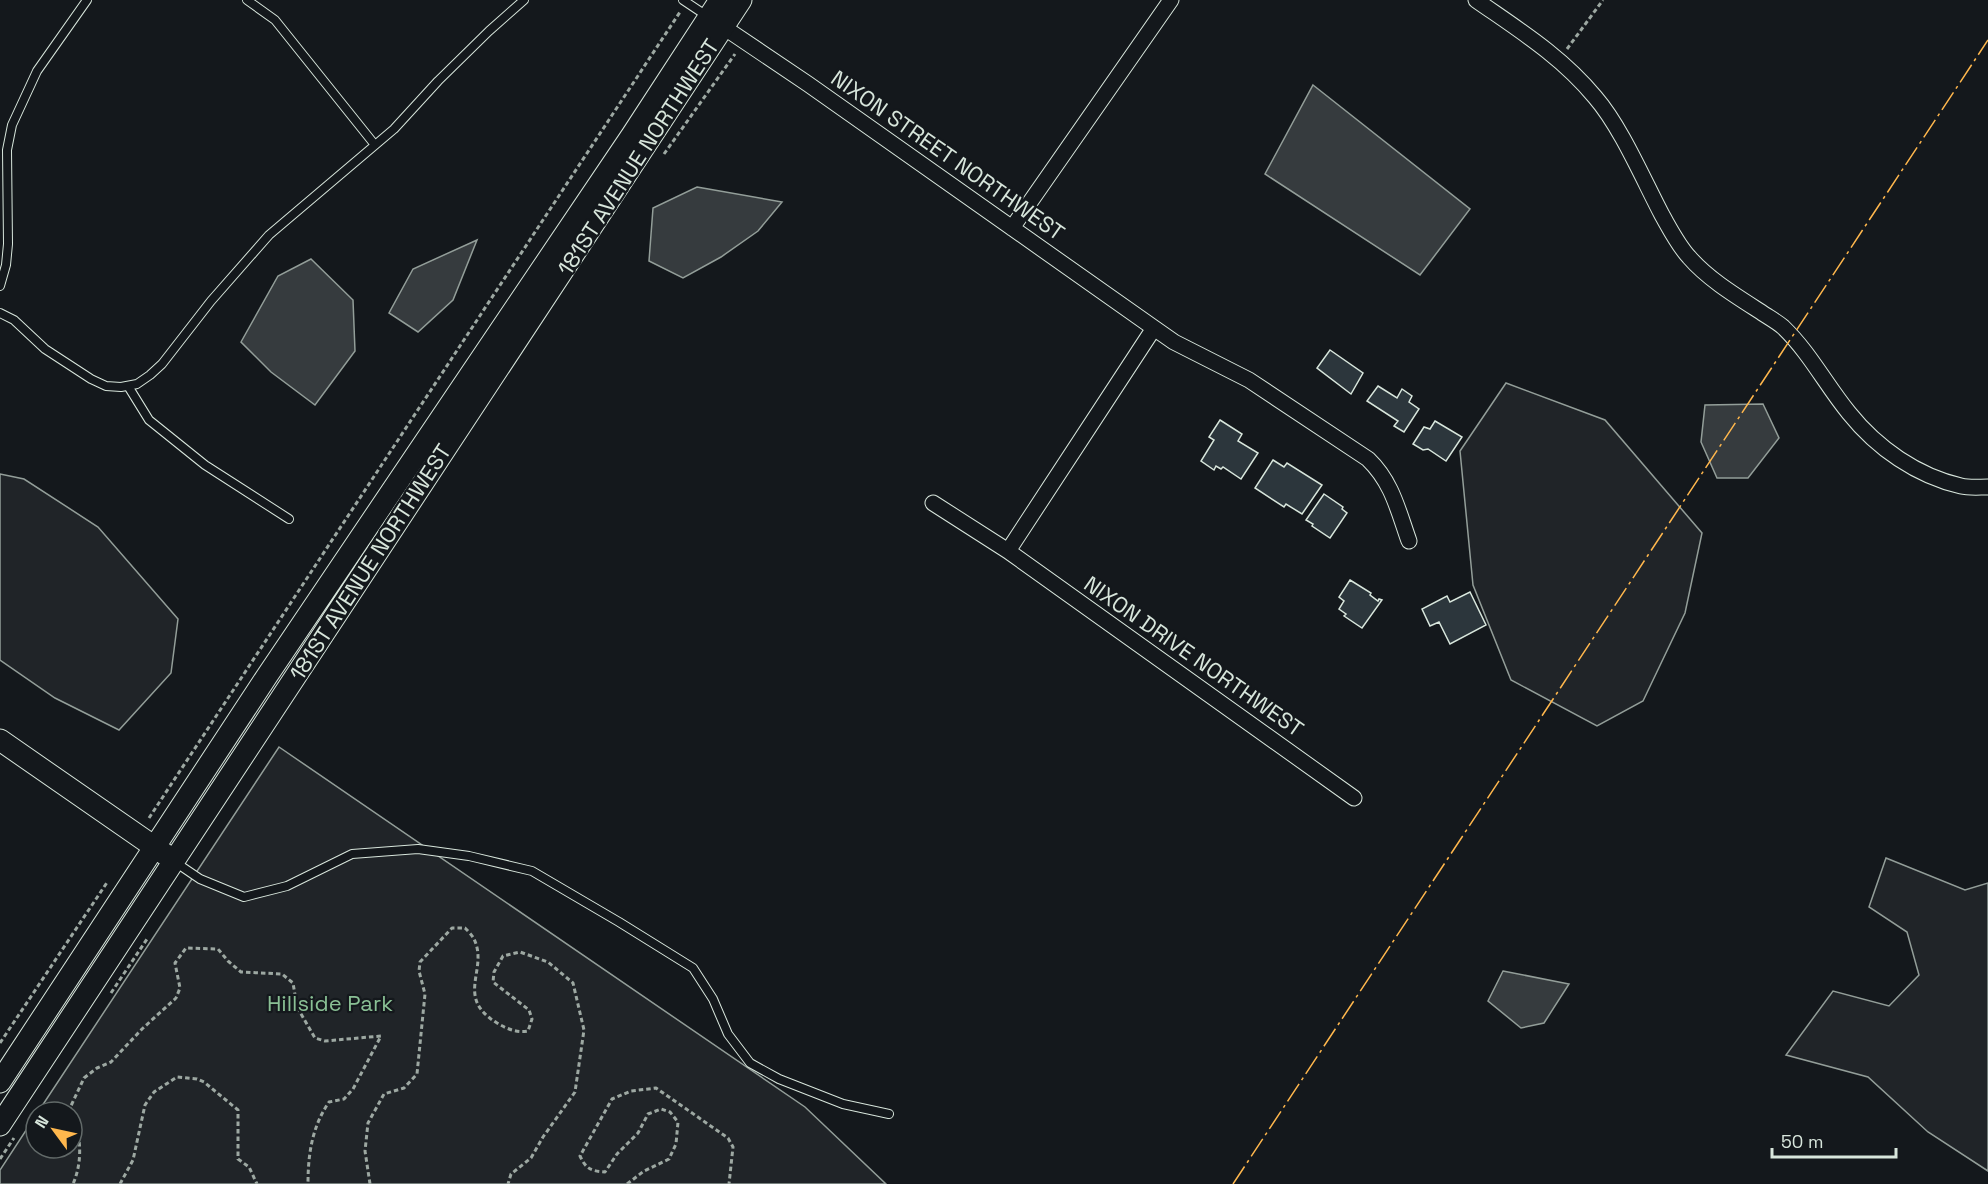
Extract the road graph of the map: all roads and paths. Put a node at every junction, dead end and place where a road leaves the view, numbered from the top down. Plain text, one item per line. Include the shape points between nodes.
1 (87, 0) edge
2 (247, 0) edge
3 (524, 0) edge
4 (683, 0) edge
5 (741, 0) edge
6 (1171, 0) edge
7 (1476, 0) edge
8 (1603, 0) edge
9 (681, 11) dead end
10 (717, 16) edge
11 (1559, 59) junction
12 (375, 145) junction
13 (1012, 228) junction
14 (0, 286) edge
15 (0, 313) edge
16 (1154, 328) junction
17 (128, 386) junction
18 (1988, 487) edge
19 (933, 502) dead end
20 (289, 519) dead end
21 (1409, 541) dead end
22 (1008, 551) junction
23 (0, 740) edge
24 (1354, 798) dead end
25 (150, 816) dead end
26 (155, 848) junction
27 (174, 861) junction
28 (113, 873) dead end
29 (0, 1042) edge
30 (0, 1082) edge
31 (73, 1100) edge
32 (889, 1114) dead end
33 (0, 1125) edge
34 (79, 1160) edge
35 (73, 1184) edge
36 (120, 1184) edge
37 (257, 1184) edge
38 (308, 1184) edge
39 (370, 1184) edge
40 (508, 1184) edge
41 (627, 1184) edge
42 (729, 1184) edge

1 - 14 lane via 37,71 12,125 7,150 8,244
2 - 12 lane via 274,20
3 - 12 lane
4 - 10 lane
5 - 10 main road, 181ST AVENUE NORTHWEST
6 - 13 street
7 - 11 street
8 - 11 path
9 - 25 path
10 - 13 street, NIXON STREET NORTHWEST
10 - 26 main road, 181ST AVENUE NORTHWEST via 632,135 267,675
10 - 27 main road, 181ST AVENUE NORTHWEST
11 - 18 street via 1597,99 1689,257 1801,345 1848,413 1898,459 1930,476 1962,486
12 - 17 lane via 269,234 162,364 137,384
13 - 16 street, NIXON STREET NORTHWEST
15 - 17 lane via 91,379 106,386
16 - 21 street, NIXON STREET NORTHWEST via 1249,380 1368,459 1388,483
16 - 22 street
17 - 20 lane via 149,420 205,465
19 - 22 street, NIXON DRIVE NORTHWEST
22 - 24 street, NIXON DRIVE NORTHWEST
23 - 26 main road
26 - 27 main road
26 - 30 main road, 181ST AVENUE NORTHWEST
27 - 32 lane via 200,879 244,897 287,886 352,854 418,849 532,871 693,968 713,999 728,1034 750,1063 843,1104
27 - 33 main road, 181ST AVENUE NORTHWEST
28 - 29 path
31 - 38 path via 84,1078 111,1062 176,998 180,988 175,963 186,948 218,949 241,972 282,974 293,982 297,1007 315,1038 325,1041 381,1036 353,1089 344,1099 329,1102 319,1117 308,1163
34 - 35 path
36 - 37 path via 133,1160 145,1105 154,1092 177,1077 197,1078 238,1110 238,1159 249,1167
39 - 40 path via 365,1151 368,1123 384,1094 404,1088 417,1074 425,994 420,962 452,928 465,928 474,939 476,999 485,1015 504,1027 528,1031 532,1019 529,1010 493,982 503,956 520,952 548,962 573,982 584,1030 575,1092 531,1158 511,1174
41 - 42 path via 669,1159 676,1144 678,1122 670,1112 661,1109 648,1114 638,1133 605,1172 591,1171 580,1156 612,1099 631,1091 656,1088 728,1138 733,1148

